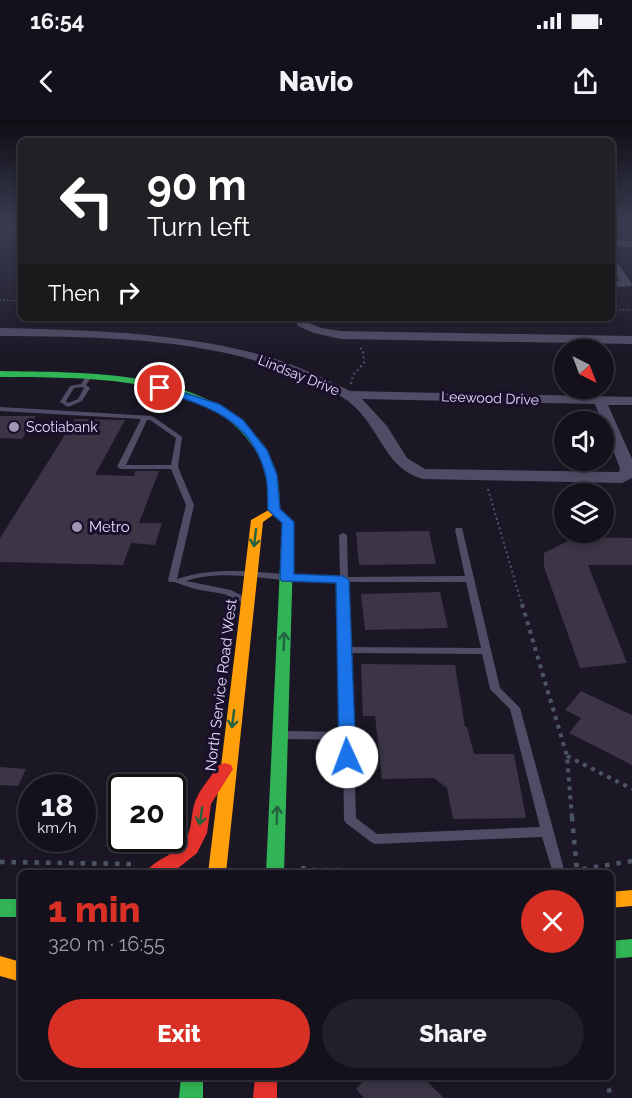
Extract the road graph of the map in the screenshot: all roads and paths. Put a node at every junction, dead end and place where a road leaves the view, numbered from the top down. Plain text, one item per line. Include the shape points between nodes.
1 (617, 269) edge
2 (629, 284) edge
3 (0, 300) edge
4 (18, 301) edge
5 (615, 310) edge
6 (632, 310) edge
7 (301, 321) edge
8 (0, 332) edge
9 (341, 334) junction
10 (632, 340) edge
11 (0, 374) edge
12 (348, 395) junction
13 (600, 401) junction
14 (632, 401) edge
15 (0, 409) edge
16 (145, 418) junction
17 (174, 467) junction
18 (484, 475) junction
19 (274, 510) junction
20 (459, 530) dead end
21 (343, 535) dead end
22 (250, 575) junction
23 (287, 578) junction
24 (470, 579) junction
25 (172, 580) dead end
26 (343, 580) junction
27 (247, 603) junction
28 (345, 650) junction
29 (487, 651) junction
30 (281, 735) junction
31 (346, 736) junction
32 (567, 756) junction
33 (228, 765) junction
34 (632, 789) edge
35 (547, 832) junction
36 (632, 861) edge
37 (0, 862) edge
38 (136, 864) dead end
39 (275, 869) edge
40 (161, 870) edge
41 (217, 870) edge
42 (316, 870) edge
43 (558, 870) edge
44 (578, 870) edge
45 (583, 870) edge
46 (632, 898) edge
47 (614, 900) edge
48 (0, 908) edge
49 (18, 908) edge
50 (632, 948) edge
51 (614, 950) edge
52 (0, 956) edge
53 (18, 957) edge
54 (0, 966) edge
55 (18, 971) edge
56 (266, 1080) edge
57 (607, 1080) edge
58 (265, 1098) edge
59 (611, 1098) edge

1 - 2 street
3 - 4 path
5 - 6 path
7 - 9 street via 318,331
8 - 12 street, Lindsay Drive via 149,336 230,349
9 - 10 street
9 - 12 path via 363,351 364,363 353,375
11 - 19 street via 86,381 130,380 216,406 251,435 261,450 272,475
12 - 13 street, Leewood Drive
12 - 18 street, Lindsay Drive via 382,428 405,467 423,474
13 - 14 street, Leewood Drive
13 - 18 street, Lindsay Drive via 628,468 627,474
15 - 16 lane
16 - 17 lane via 152,418 179,437
16 - 17 lane via 121,467
17 - 25 lane via 190,505
18 - 32 path
19 -> 22 street, North Service Road West via 257,520
19 - 23 street via 288,522
20 - 24 lane
21 - 26 lane
22 - 23 lane
22 - 27 street, North Service Road West
22 - 27 lane via 192,574 178,580 189,586 224,589
23 - 26 lane
30 -> 23 street
24 - 26 lane
24 - 29 lane
26 - 28 lane
27 -> 33 street, North Service Road West
28 - 29 lane
28 - 31 lane
29 - 35 lane via 495,689 515,708
30 - 31 lane
39 -> 30 street
31 - 35 lane via 350,820 375,839
32 - 34 path
32 - 44 path
33 -> 40 street via 203,803 191,848
33 - 41 street, North Service Road West
35 - 43 lane
36 - 45 path
37 - 38 path
39 - 42 path
46 - 47 street
48 - 49 street
50 - 51 street
52 - 53 street
54 - 55 street
56 - 58 street
57 - 59 path

